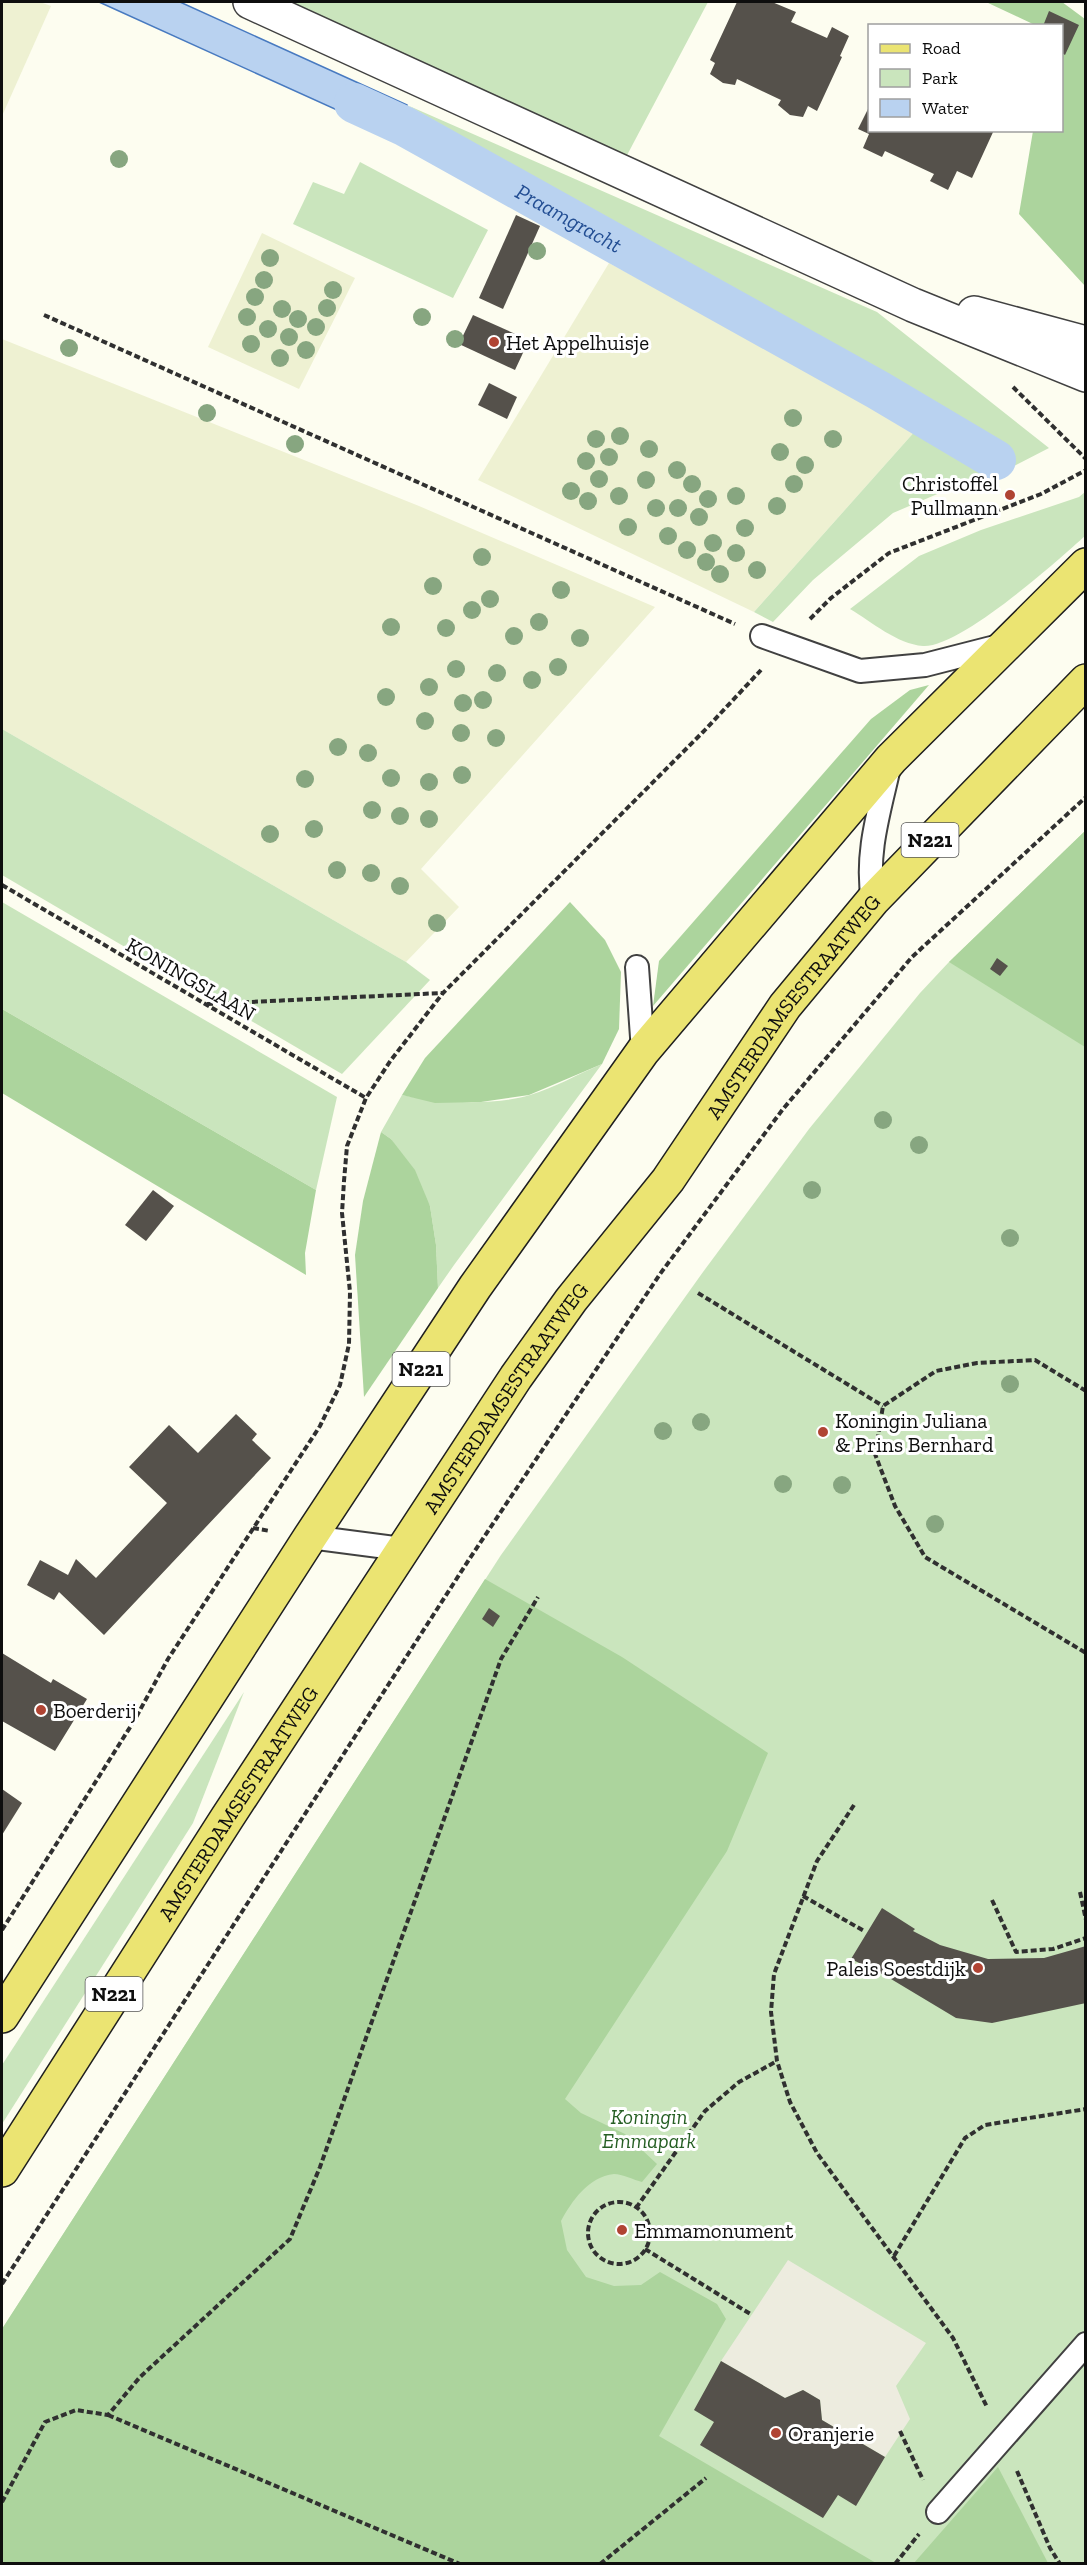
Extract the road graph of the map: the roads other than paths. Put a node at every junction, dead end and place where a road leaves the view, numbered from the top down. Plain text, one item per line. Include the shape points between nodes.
1 (250, 2) edge
2 (913, 305) junction
3 (1086, 343) edge
4 (1086, 375) edge
5 (1086, 565) edge
6 (762, 636) road end
7 (1005, 645) junction
8 (1086, 681) edge
9 (891, 759) junction
10 (873, 900) junction
11 (637, 967) dead end
12 (643, 1051) junction
13 (310, 1537) junction
14 (402, 1549) junction
15 (2, 2016) edge
16 (2, 2169) edge
17 (1086, 2344) edge
18 (938, 2512) road end

1 - 2 street
2 - 3 street via 974,313
2 - 4 street
5 - 7 main road, N221
6 - 7 lane via 860,671 925,664
7 - 9 main road, N221
8 - 10 main road, AMSTERDAMSESTRAATWEG / N221
9 - 10 lane via 871,846 869,877
9 - 12 main road, N221
10 - 14 main road, AMSTERDAMSESTRAATWEG / N221 via 785,1006 668,1180 571,1300
11 - 12 lane
12 - 13 main road, N221 via 475,1287
13 - 14 lane
13 - 15 main road, N221
14 - 16 main road, AMSTERDAMSESTRAATWEG / N221
17 - 18 lane

